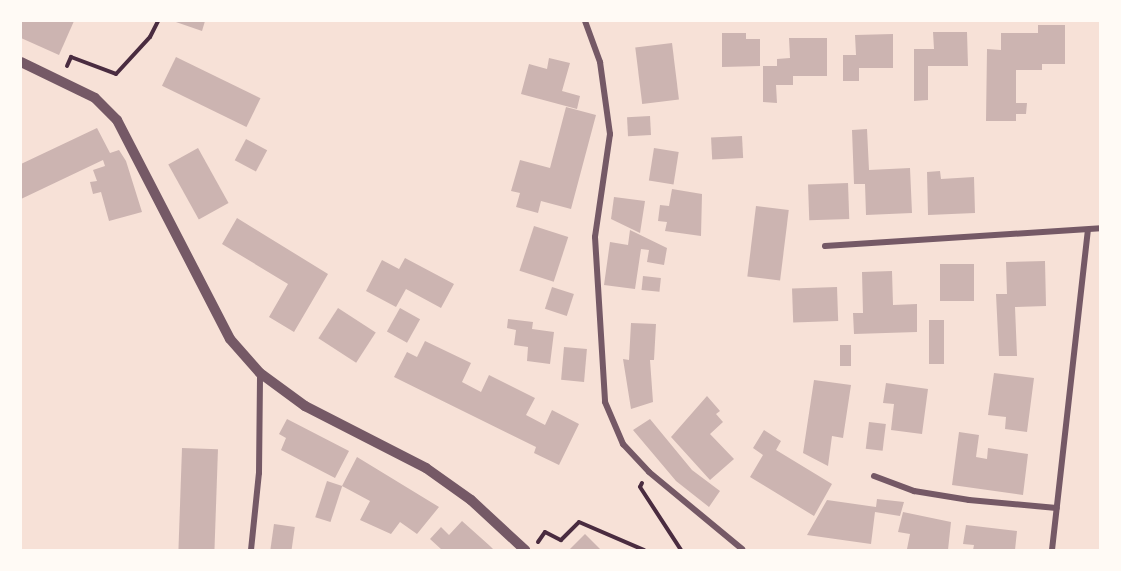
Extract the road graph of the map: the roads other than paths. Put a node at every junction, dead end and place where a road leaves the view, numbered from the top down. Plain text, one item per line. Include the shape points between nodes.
1 (585, 21) edge
2 (21, 62) edge
3 (1100, 228) edge
4 (1088, 230) junction
5 (825, 246) dead end
6 (260, 373) junction
7 (873, 477) dead end
8 (1057, 508) junction
9 (742, 549) edge
10 (251, 550) edge
11 (525, 550) edge
12 (1053, 550) edge

1 - 9 street via 600,62 610,134 595,237 605,402 624,444 649,472
2 - 6 street via 95,98 117,120 230,339
3 - 4 street
4 - 5 street
4 - 8 street
6 - 10 street via 259,473
6 - 11 street via 305,406 426,468 471,500
7 - 8 street via 914,491
8 - 12 street

